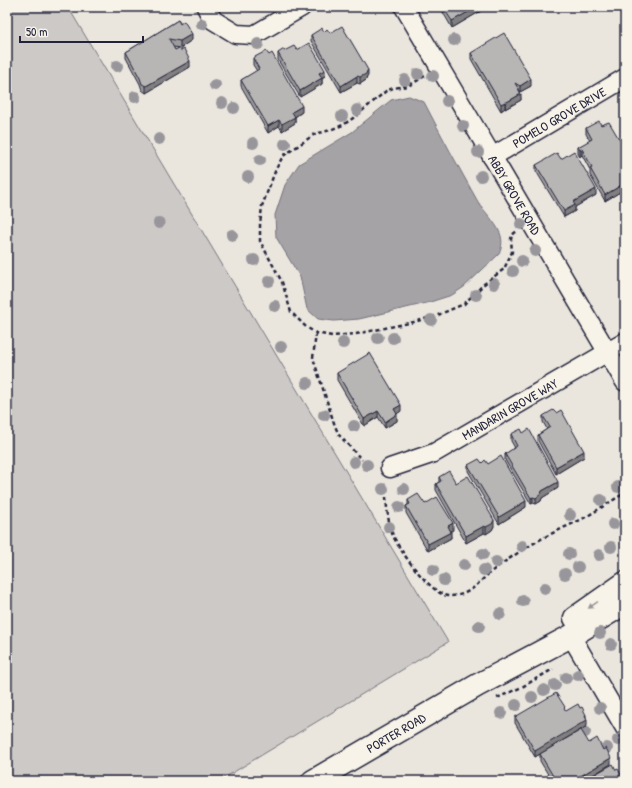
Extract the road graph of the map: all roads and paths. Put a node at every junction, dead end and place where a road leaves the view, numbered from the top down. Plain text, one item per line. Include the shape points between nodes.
1 (206, 7) edge
2 (302, 7) edge
3 (404, 7) edge
4 (426, 76) dead end
5 (625, 78) edge
6 (492, 157) junction
7 (518, 231) dead end
8 (316, 333) junction
9 (625, 342) edge
10 (607, 352) junction
11 (625, 382) edge
12 (362, 460) dead end
13 (390, 468) dead end
14 (625, 493) edge
15 (386, 497) dead end
16 (625, 583) edge
17 (625, 603) edge
18 (571, 636) junction
19 (478, 685) junction
20 (625, 728) edge
21 (313, 781) edge

1 - 2 street via 214,20 236,34 254,35
3 - 6 street, ABBY GROVE ROAD
4 - 8 path via 408,86 386,91 343,125 316,134 282,156 276,169 262,206 260,241 282,282 292,312 306,327
5 - 6 street, POMELO GROVE DRIVE
6 - 10 street, ABBY GROVE ROAD
7 - 8 path via 510,239 512,252 504,269 464,304 414,322 356,334 332,336
8 - 12 path via 313,358 335,426 339,435
9 - 10 street, MANDARIN GROVE WAY
10 - 11 street, ABBY GROVE ROAD
10 - 13 street, MANDARIN GROVE WAY via 434,454
14 - 15 path via 510,557 476,587 463,594 448,597 437,592 400,549 392,534
16 -> 19 main road, PORTER ROAD
17 - 18 main road, PORTER ROAD
18 - 19 main road, PORTER ROAD
18 - 20 street
19 - 21 main road, PORTER ROAD

